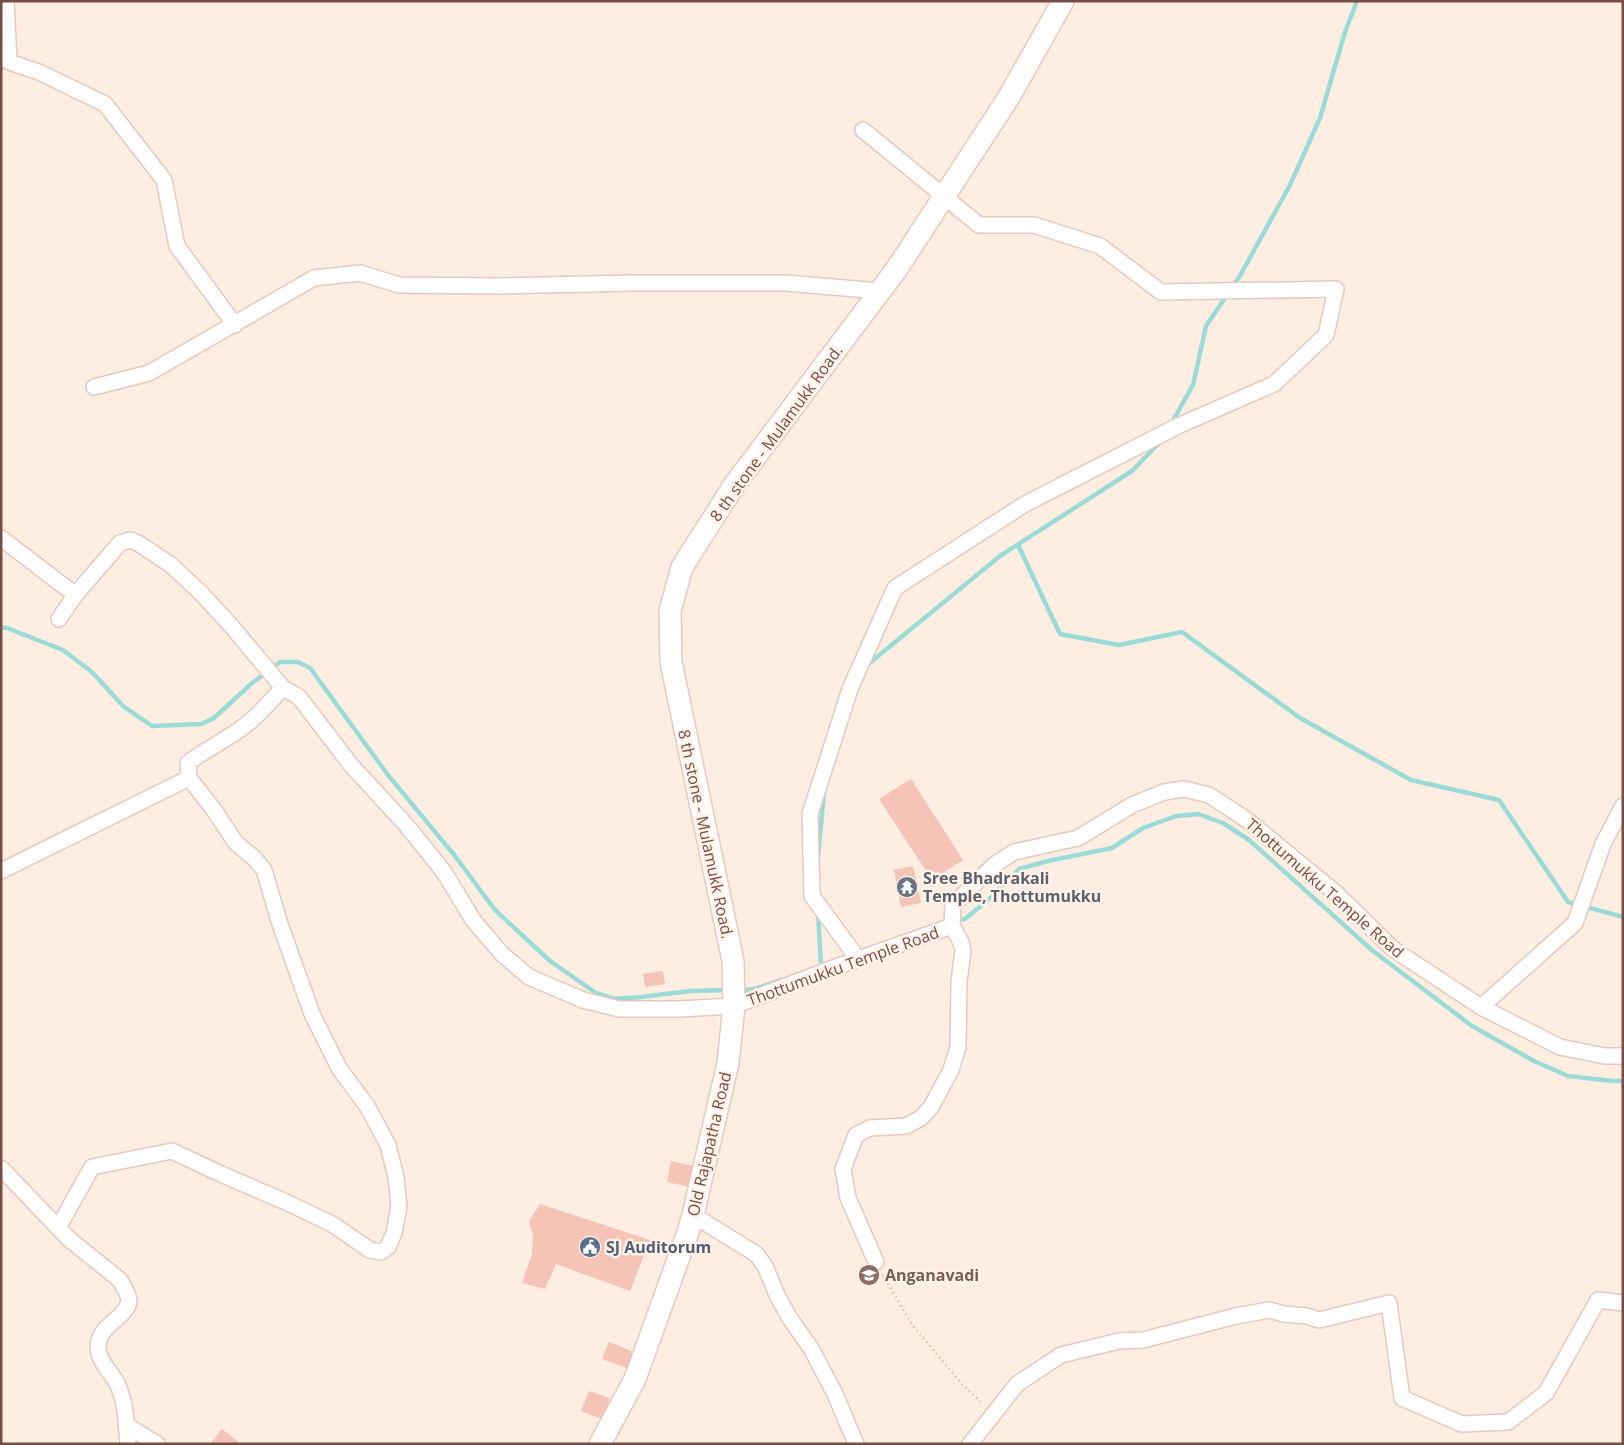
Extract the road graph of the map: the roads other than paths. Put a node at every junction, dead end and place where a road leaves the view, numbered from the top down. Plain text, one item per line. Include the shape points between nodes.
1 (6, 1) edge
2 (1063, 1) edge
3 (863, 130) dead end
4 (945, 196) junction
5 (880, 291) junction
6 (235, 325) junction
7 (94, 387) dead end
8 (1, 538) edge
9 (76, 594) junction
10 (59, 620) dead end
11 (275, 679) junction
12 (190, 778) junction
13 (1623, 806) edge
14 (1, 871) edge
15 (952, 926) junction
16 (857, 959) junction
17 (734, 976) joint
18 (734, 1003) junction
19 (1481, 1007) junction
20 (1623, 1056) edge
21 (1, 1168) edge
22 (693, 1215) junction
23 (58, 1228) junction
24 (876, 1262) road end
25 (1623, 1303) edge
26 (126, 1425) junction
27 (128, 1444) edge
28 (157, 1444) edge
29 (600, 1444) edge
30 (856, 1444) edge
31 (970, 1444) edge

1 - 6 street via 9,62 40,72 105,104 164,180 177,246
2 - 4 main road, 8 th stone - Mulamukk Road. via 1009,97
3 - 4 street
4 - 5 main road, 8 th stone - Mulamukk Road.
4 - 16 street via 979,225 1034,225 1100,246 1161,292 1336,288 1326,335 1274,384 1180,425 1025,504 895,588 850,689 810,814 812,896
5 - 6 street via 786,283 399,285 360,273 314,278
5 - 17 main road, 8 th stone - Mulamukk Road. via 735,484 682,568 670,611 671,662
6 - 7 street via 149,373
8 - 9 street
9 - 10 street, Thottumukku Temple Road
9 - 11 street, Thottumukku Temple Road via 120,543 130,540 171,565 202,594
11 - 12 street via 248,724 188,763
11 - 18 street, Thottumukku Temple Road via 299,697 351,765 444,872 473,920 502,954 529,977 583,1000 619,1009 679,1009
12 - 14 street
12 - 23 street via 236,842 264,870 312,1014 339,1068 367,1106 388,1145 399,1206 394,1234 388,1247 381,1252 370,1250 332,1224 172,1151 92,1167
13 - 19 street via 1603,844 1576,923
15 - 16 street, Thottumukku Temple Road
15 - 19 street, Thottumukku Temple Road via 953,906 994,865 1014,852 1078,838 1132,805 1164,792 1184,789 1210,795 1247,820 1337,894 1392,949
15 - 24 street via 963,951 958,1047 951,1070 921,1118 906,1126 870,1128 856,1135 843,1169 848,1198
16 - 18 street, Thottumukku Temple Road
17 - 18 main road, Old Rajapatha Road
18 - 22 main road, Old Rajapatha Road via 728,1063
19 - 20 street, Thottumukku Temple Road via 1560,1047 1605,1056
21 - 23 street
22 - 29 main road, Old Rajapatha Road via 634,1379
22 - 30 street via 756,1254 765,1266 789,1317 812,1350 835,1394
23 - 26 street via 120,1280 126,1289 129,1300 125,1311 99,1339 98,1348 122,1397
25 - 31 street via 1598,1300 1546,1393 1508,1422 1462,1424 1402,1398 1389,1303 1319,1320 1270,1310 1143,1340 1118,1341 1061,1354 1017,1384
26 - 27 street
26 - 28 street

